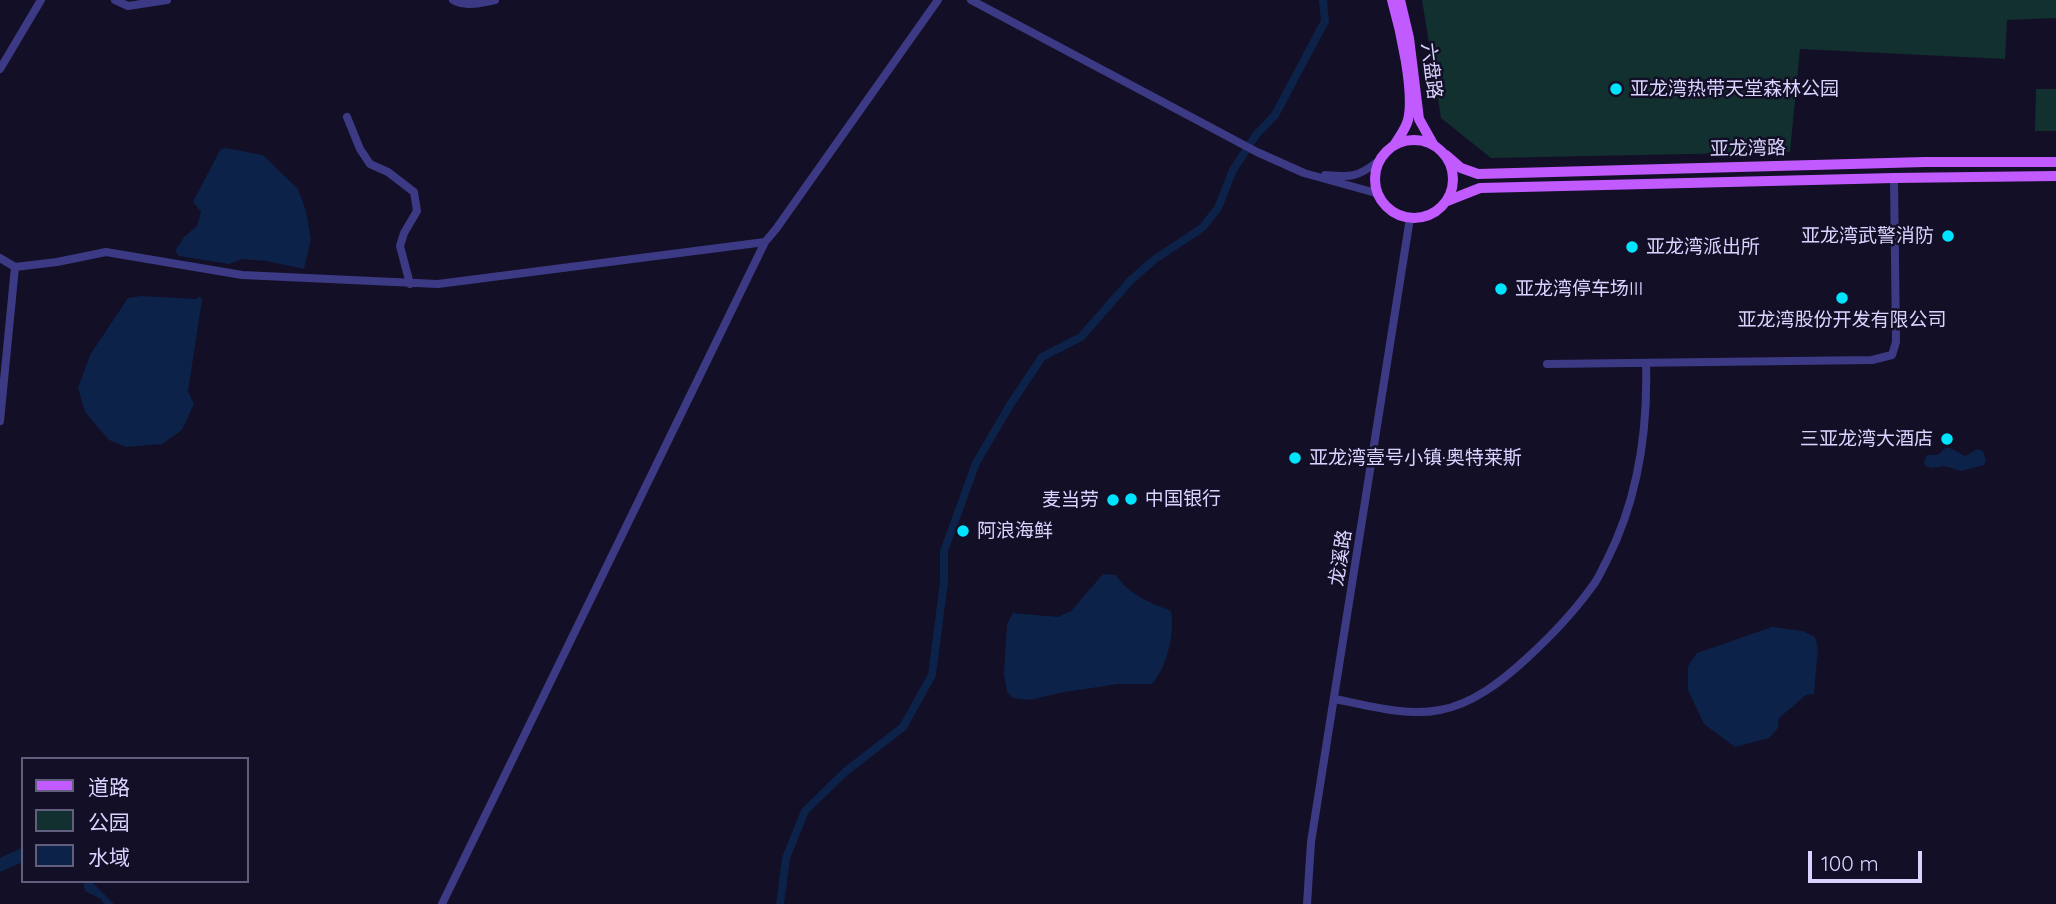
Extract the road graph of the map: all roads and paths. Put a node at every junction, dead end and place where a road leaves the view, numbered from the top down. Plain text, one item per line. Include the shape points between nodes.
1 (41, 0) edge
2 (115, 0) edge
3 (167, 0) edge
4 (453, 0) edge
5 (495, 0) edge
6 (938, 0) edge
7 (971, 0) edge
8 (1392, 0) edge
9 (1400, 0) edge
10 (0, 69) edge
11 (347, 117) dead end
12 (1395, 144) junction
13 (1433, 144) junction
14 (1446, 155) junction
15 (1377, 162) junction
16 (2056, 162) edge
17 (1304, 173) junction
18 (2056, 176) edge
19 (1894, 177) junction
20 (1376, 193) junction
21 (1447, 201) junction
22 (1410, 218) junction
23 (765, 242) junction
24 (0, 258) edge
25 (15, 267) junction
26 (410, 284) junction
27 (1646, 363) junction
28 (1548, 364) dead end
29 (0, 421) edge
30 (1334, 699) junction
31 (442, 904) edge
32 (1307, 904) edge

1 - 10 street
2 - 3 street via 128,6
4 - 5 street via 476,4
6 - 23 street
7 - 17 street
8 - 12 main road, 六盘路 via 1409,106 1407,124
9 - 13 main road, 六盘路 via 1419,118
11 - 26 street via 370,164 414,192 417,211 400,246
12 - 13 main road via 1414,139
12 - 15 main road
13 - 14 main road
14 - 16 main road, 亚龙湾路 via 1461,168 1478,174
14 - 21 main road via 1453,186
15 - 17 street via 1351,177
15 - 20 main road
17 - 20 street
18 - 19 main road, 亚龙湾路
19 - 21 main road, 亚龙湾路 via 1480,188
19 - 27 street via 1896,342 1892,355 1872,360
20 - 22 main road via 1396,214
21 - 22 main road via 1424,217
22 - 30 street, 龙溪路
23 - 26 street via 476,280
23 - 31 street
24 - 25 street
25 - 26 street via 106,253 243,275
25 - 29 street
27 - 28 street
27 - 30 street via 1640,461 1629,508 1592,587 1538,648 1508,676 1475,697 1440,710 1404,712
30 - 32 street, 龙溪路 via 1311,842

